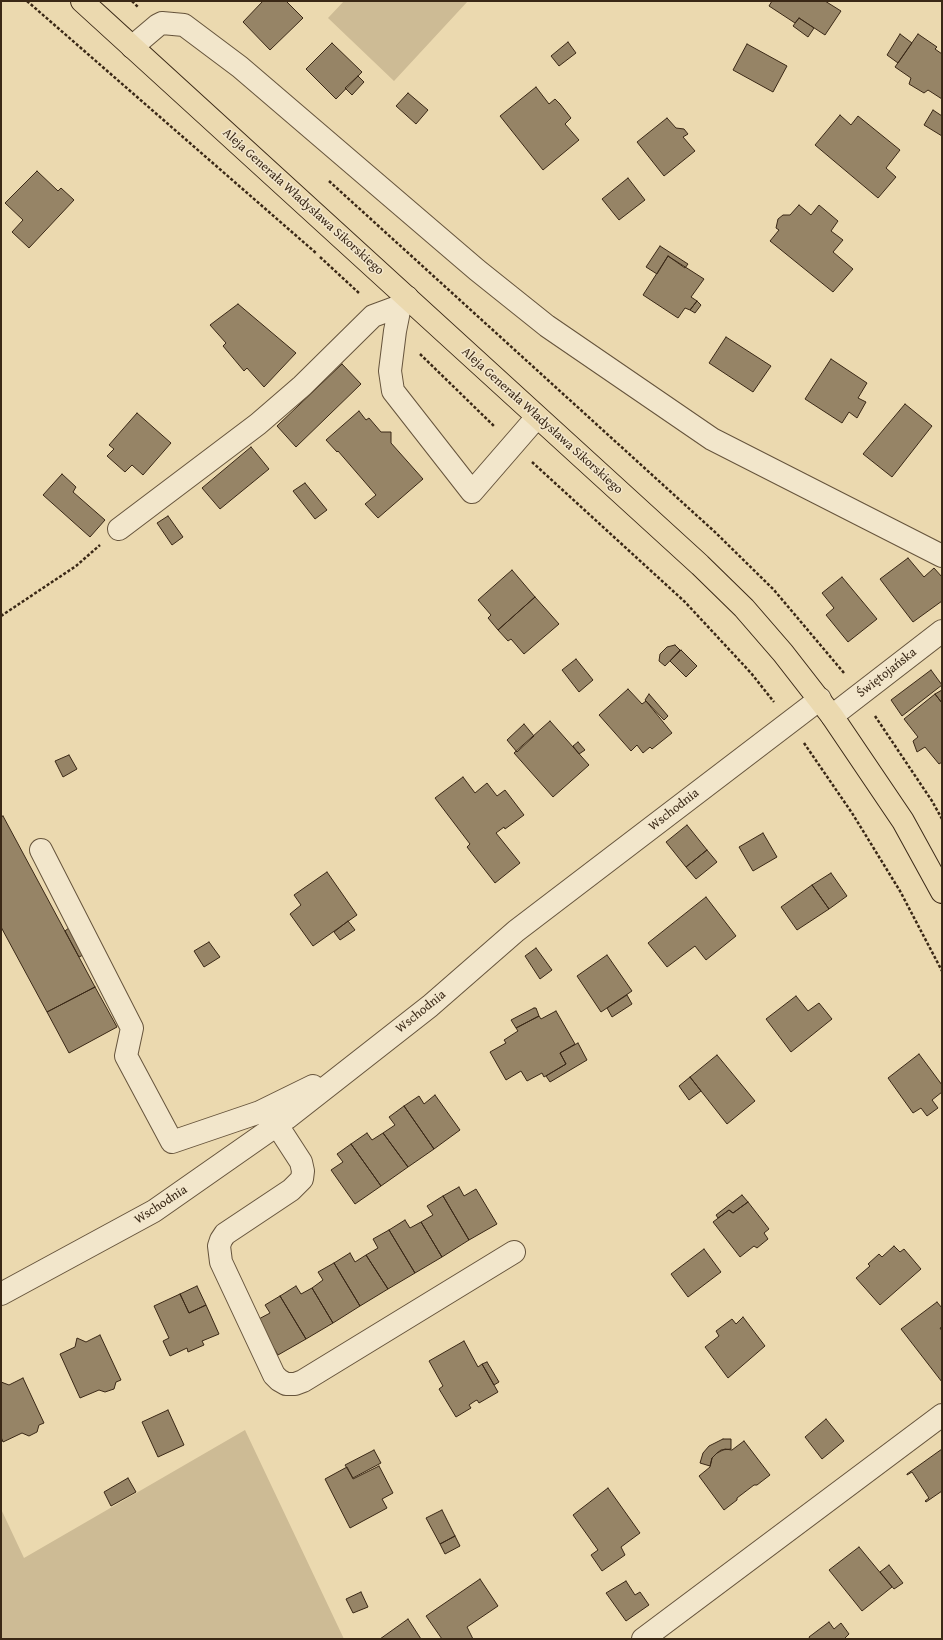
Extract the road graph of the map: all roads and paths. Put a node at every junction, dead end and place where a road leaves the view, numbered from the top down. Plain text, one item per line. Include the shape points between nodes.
1 (82, 1) edge
2 (132, 47) junction
3 (328, 180) dead end
4 (403, 301) junction
5 (537, 417) junction
6 (119, 529) joint
7 (942, 556) edge
8 (1, 616) edge
9 (942, 631) edge
10 (861, 694) junction
11 (826, 708) junction
12 (942, 819) edge
13 (41, 850) dead end
14 (942, 892) edge
15 (351, 1067) junction
16 (277, 1125) junction
17 (514, 1252) dead end
18 (1, 1294) edge
19 (942, 1415) edge
20 (643, 1639) edge

1 - 2 main road, Aleja Generała Władysława Sikorskiego
2 - 4 main road, Aleja Generała Władysława Sikorskiego
2 - 7 street via 162,23 184,25 240,67 477,270 547,326 712,439
3 - 10 path via 716,533 774,590
4 - 5 main road, Aleja Generała Władysława Sikorskiego
4 - 5 street via 390,371 393,391 472,492
4 - 6 street via 373,316 302,386 258,424
5 - 11 main road, Aleja Generała Władysława Sikorskiego via 733,598 783,653
6 - 8 path via 76,566
9 - 10 street, Świętojańska
10 - 11 street, Świętojańska
10 - 12 path
11 - 14 main road, Aleja Generała Władysława Sikorskiego via 903,821
11 - 15 street, Wschodnia via 516,931 430,1006
13 - 15 street via 132,1028 126,1056 172,1142 260,1112
15 - 16 street, Wschodnia
16 - 17 street via 302,1162 302,1179 291,1190 226,1234 221,1240 219,1250 221,1262 274,1375 286,1384 304,1381
16 - 18 street, Wschodnia via 154,1211
19 - 20 street

